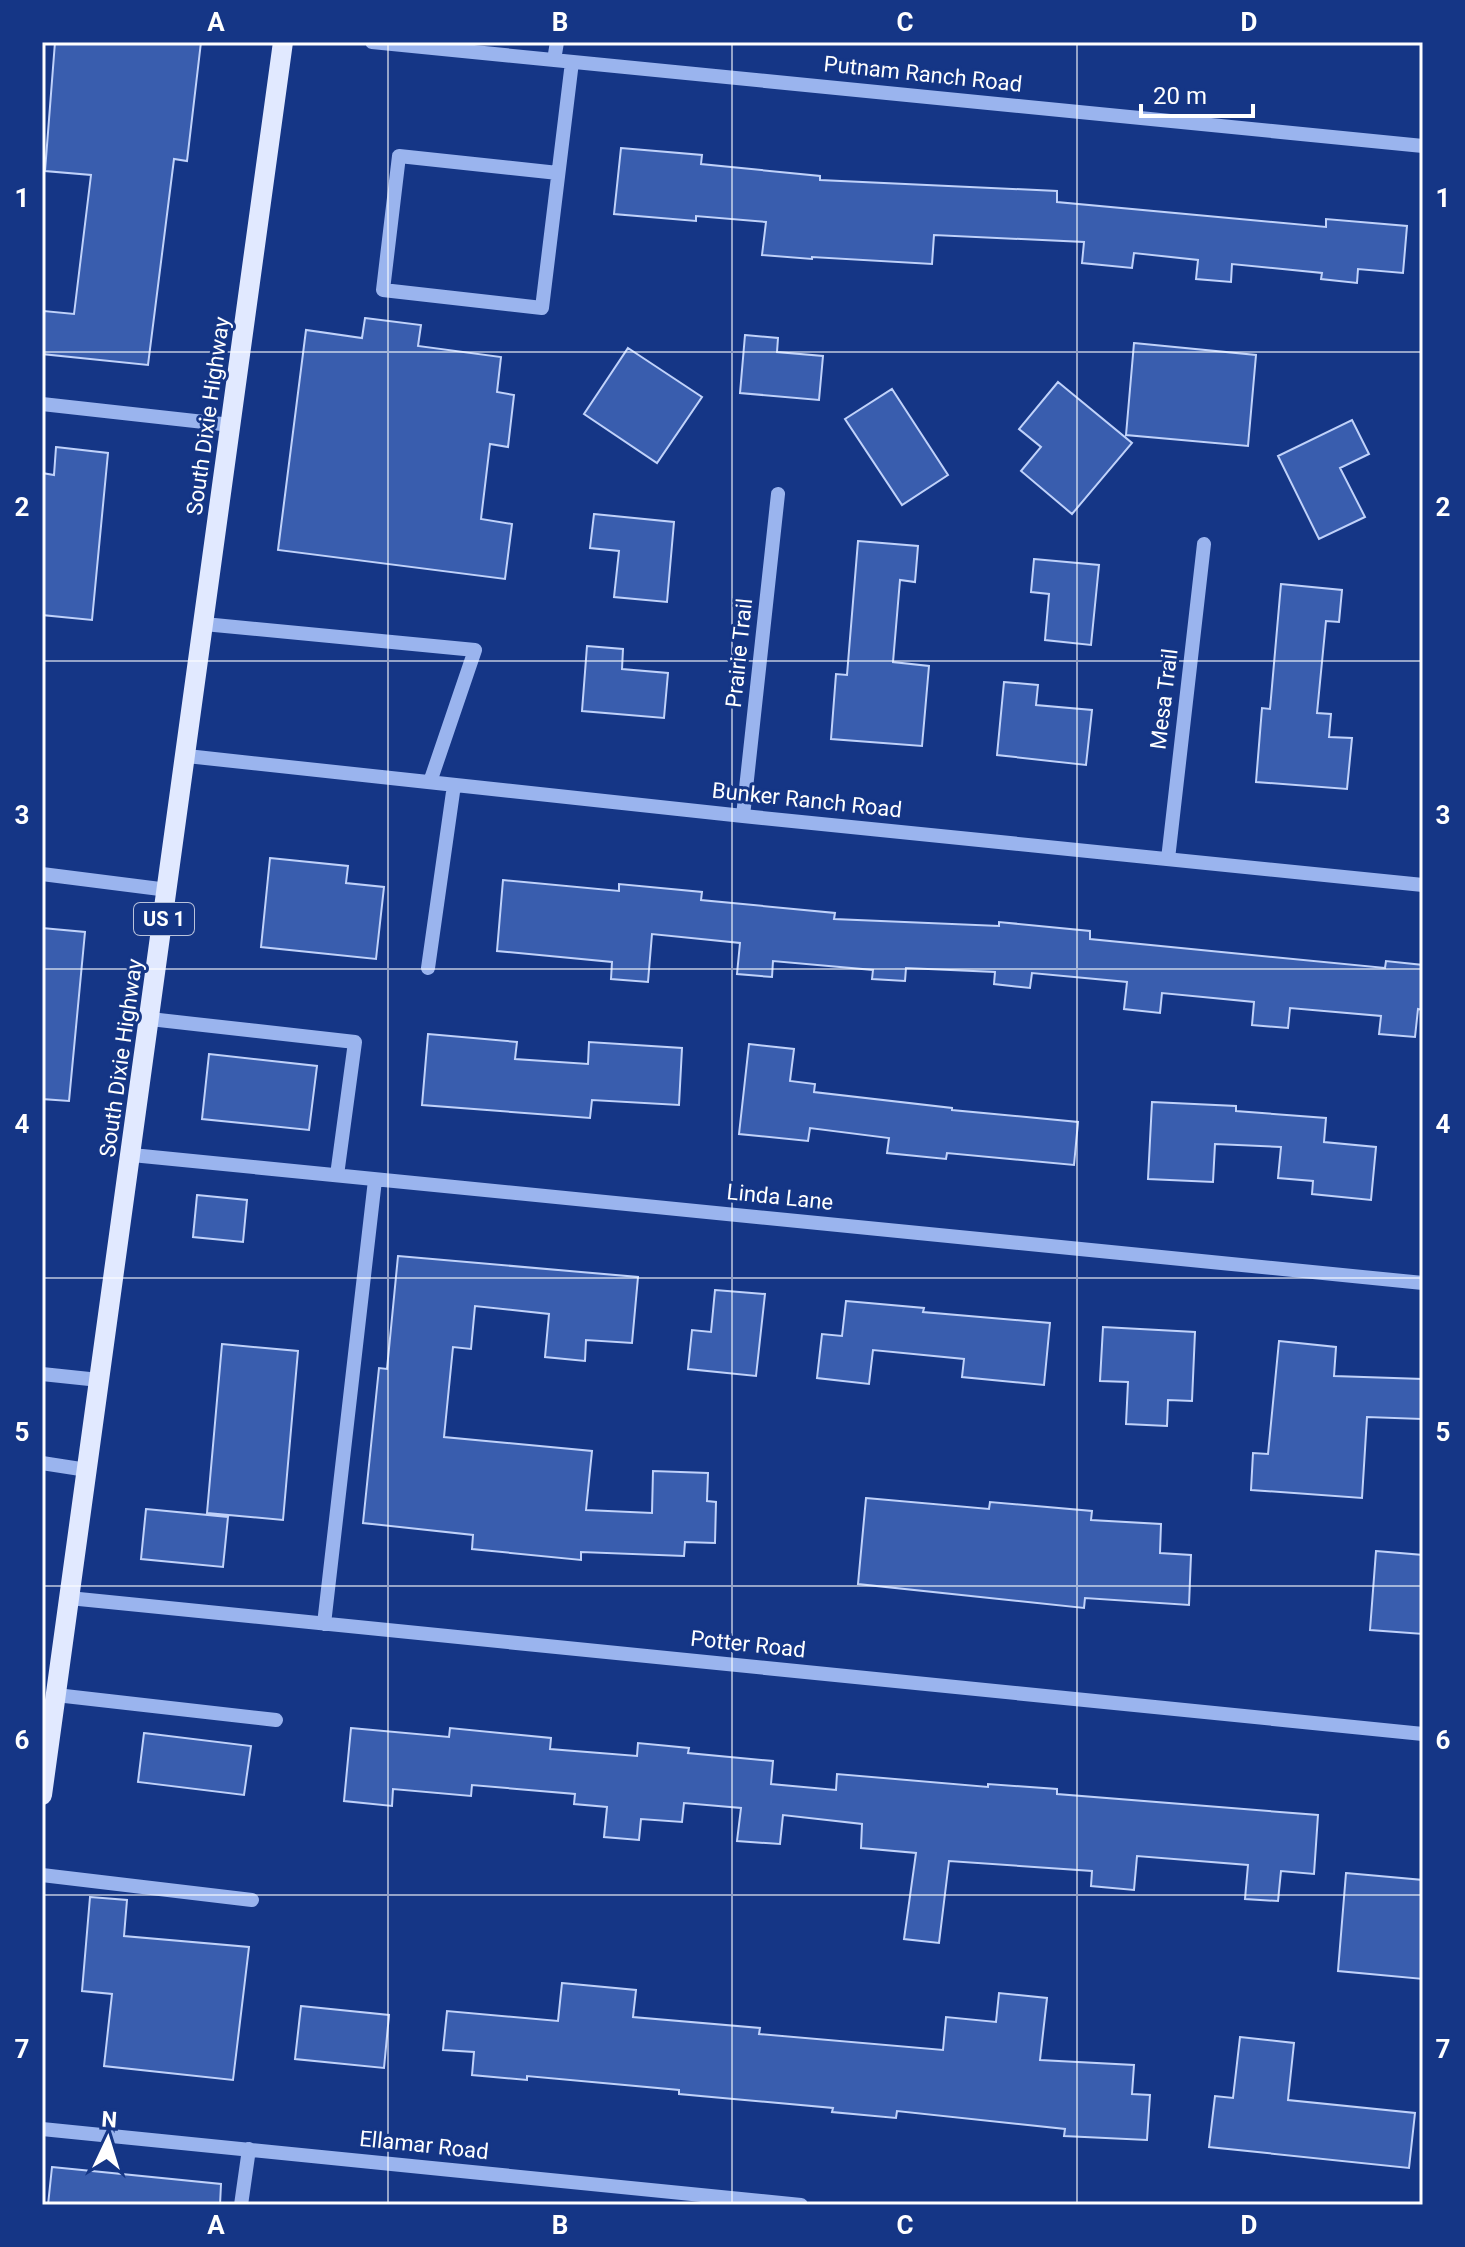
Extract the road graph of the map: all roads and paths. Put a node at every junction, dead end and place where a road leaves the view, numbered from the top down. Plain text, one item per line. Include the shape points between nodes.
1 (283, 42) edge
2 (372, 42) edge
3 (557, 42) edge
4 (554, 60) junction
5 (572, 62) junction
6 (1423, 146) edge
7 (558, 173) junction
8 (42, 404) edge
9 (231, 425) junction
10 (778, 494) dead end
11 (1204, 544) dead end
12 (204, 624) junction
13 (187, 756) junction
14 (430, 782) junction
15 (454, 785) junction
16 (743, 816) junction
17 (1168, 859) junction
18 (42, 874) edge
19 (1423, 885) edge
20 (168, 890) junction
21 (428, 968) dead end
22 (150, 1019) junction
23 (132, 1155) junction
24 (337, 1175) junction
25 (375, 1180) junction
26 (1423, 1283) edge
27 (42, 1374) edge
28 (99, 1380) junction
29 (42, 1463) edge
30 (87, 1470) junction
31 (69, 1598) junction
32 (324, 1624) junction
33 (56, 1695) junction
34 (276, 1720) dead end
35 (46, 1727) edge
36 (1423, 1734) edge
37 (42, 1795) edge
38 (42, 1875) edge
39 (252, 1900) dead end
40 (42, 2129) edge
41 (249, 2149) junction
42 (241, 2205) edge
43 (801, 2205) edge

1 - 9 main road, South Dixie Highway / US 1
2 - 4 street, Putnam Ranch Road
3 - 4 street
4 - 5 street, Putnam Ranch Road
5 - 6 street, Putnam Ranch Road
5 - 7 street
7 - 7 street via 542,308 383,290 399,156
8 - 9 street
9 - 12 main road, South Dixie Highway / US 1
10 - 16 street, Prairie Trail
11 - 17 street, Mesa Trail
12 - 13 main road, South Dixie Highway / US 1
12 - 14 street via 475,650
13 - 14 street, Bunker Ranch Road
13 - 20 main road, South Dixie Highway / US 1
14 - 15 street, Bunker Ranch Road
15 - 16 street, Bunker Ranch Road
15 - 21 street
16 - 17 street, Bunker Ranch Road
17 - 19 street, Bunker Ranch Road
18 - 20 street
20 - 22 main road, South Dixie Highway / US 1
22 - 23 main road, South Dixie Highway / US 1
22 - 24 street via 355,1042
23 - 24 street, Linda Lane
23 - 28 main road, South Dixie Highway / US 1
24 - 25 street, Linda Lane
25 - 26 street, Linda Lane
25 - 32 street
27 - 28 street
28 - 30 main road, South Dixie Highway / US 1
29 - 30 street
30 - 31 main road, South Dixie Highway / US 1
31 - 32 street, Potter Road
31 - 33 main road, South Dixie Highway / US 1
32 - 36 street, Potter Road
33 - 34 street
33 - 35 main road, South Dixie Highway / US 1
35 - 37 main road, South Dixie Highway / US 1
38 - 39 street
40 - 41 street, Ellamar Road
41 - 42 street
41 - 43 street, Ellamar Road

